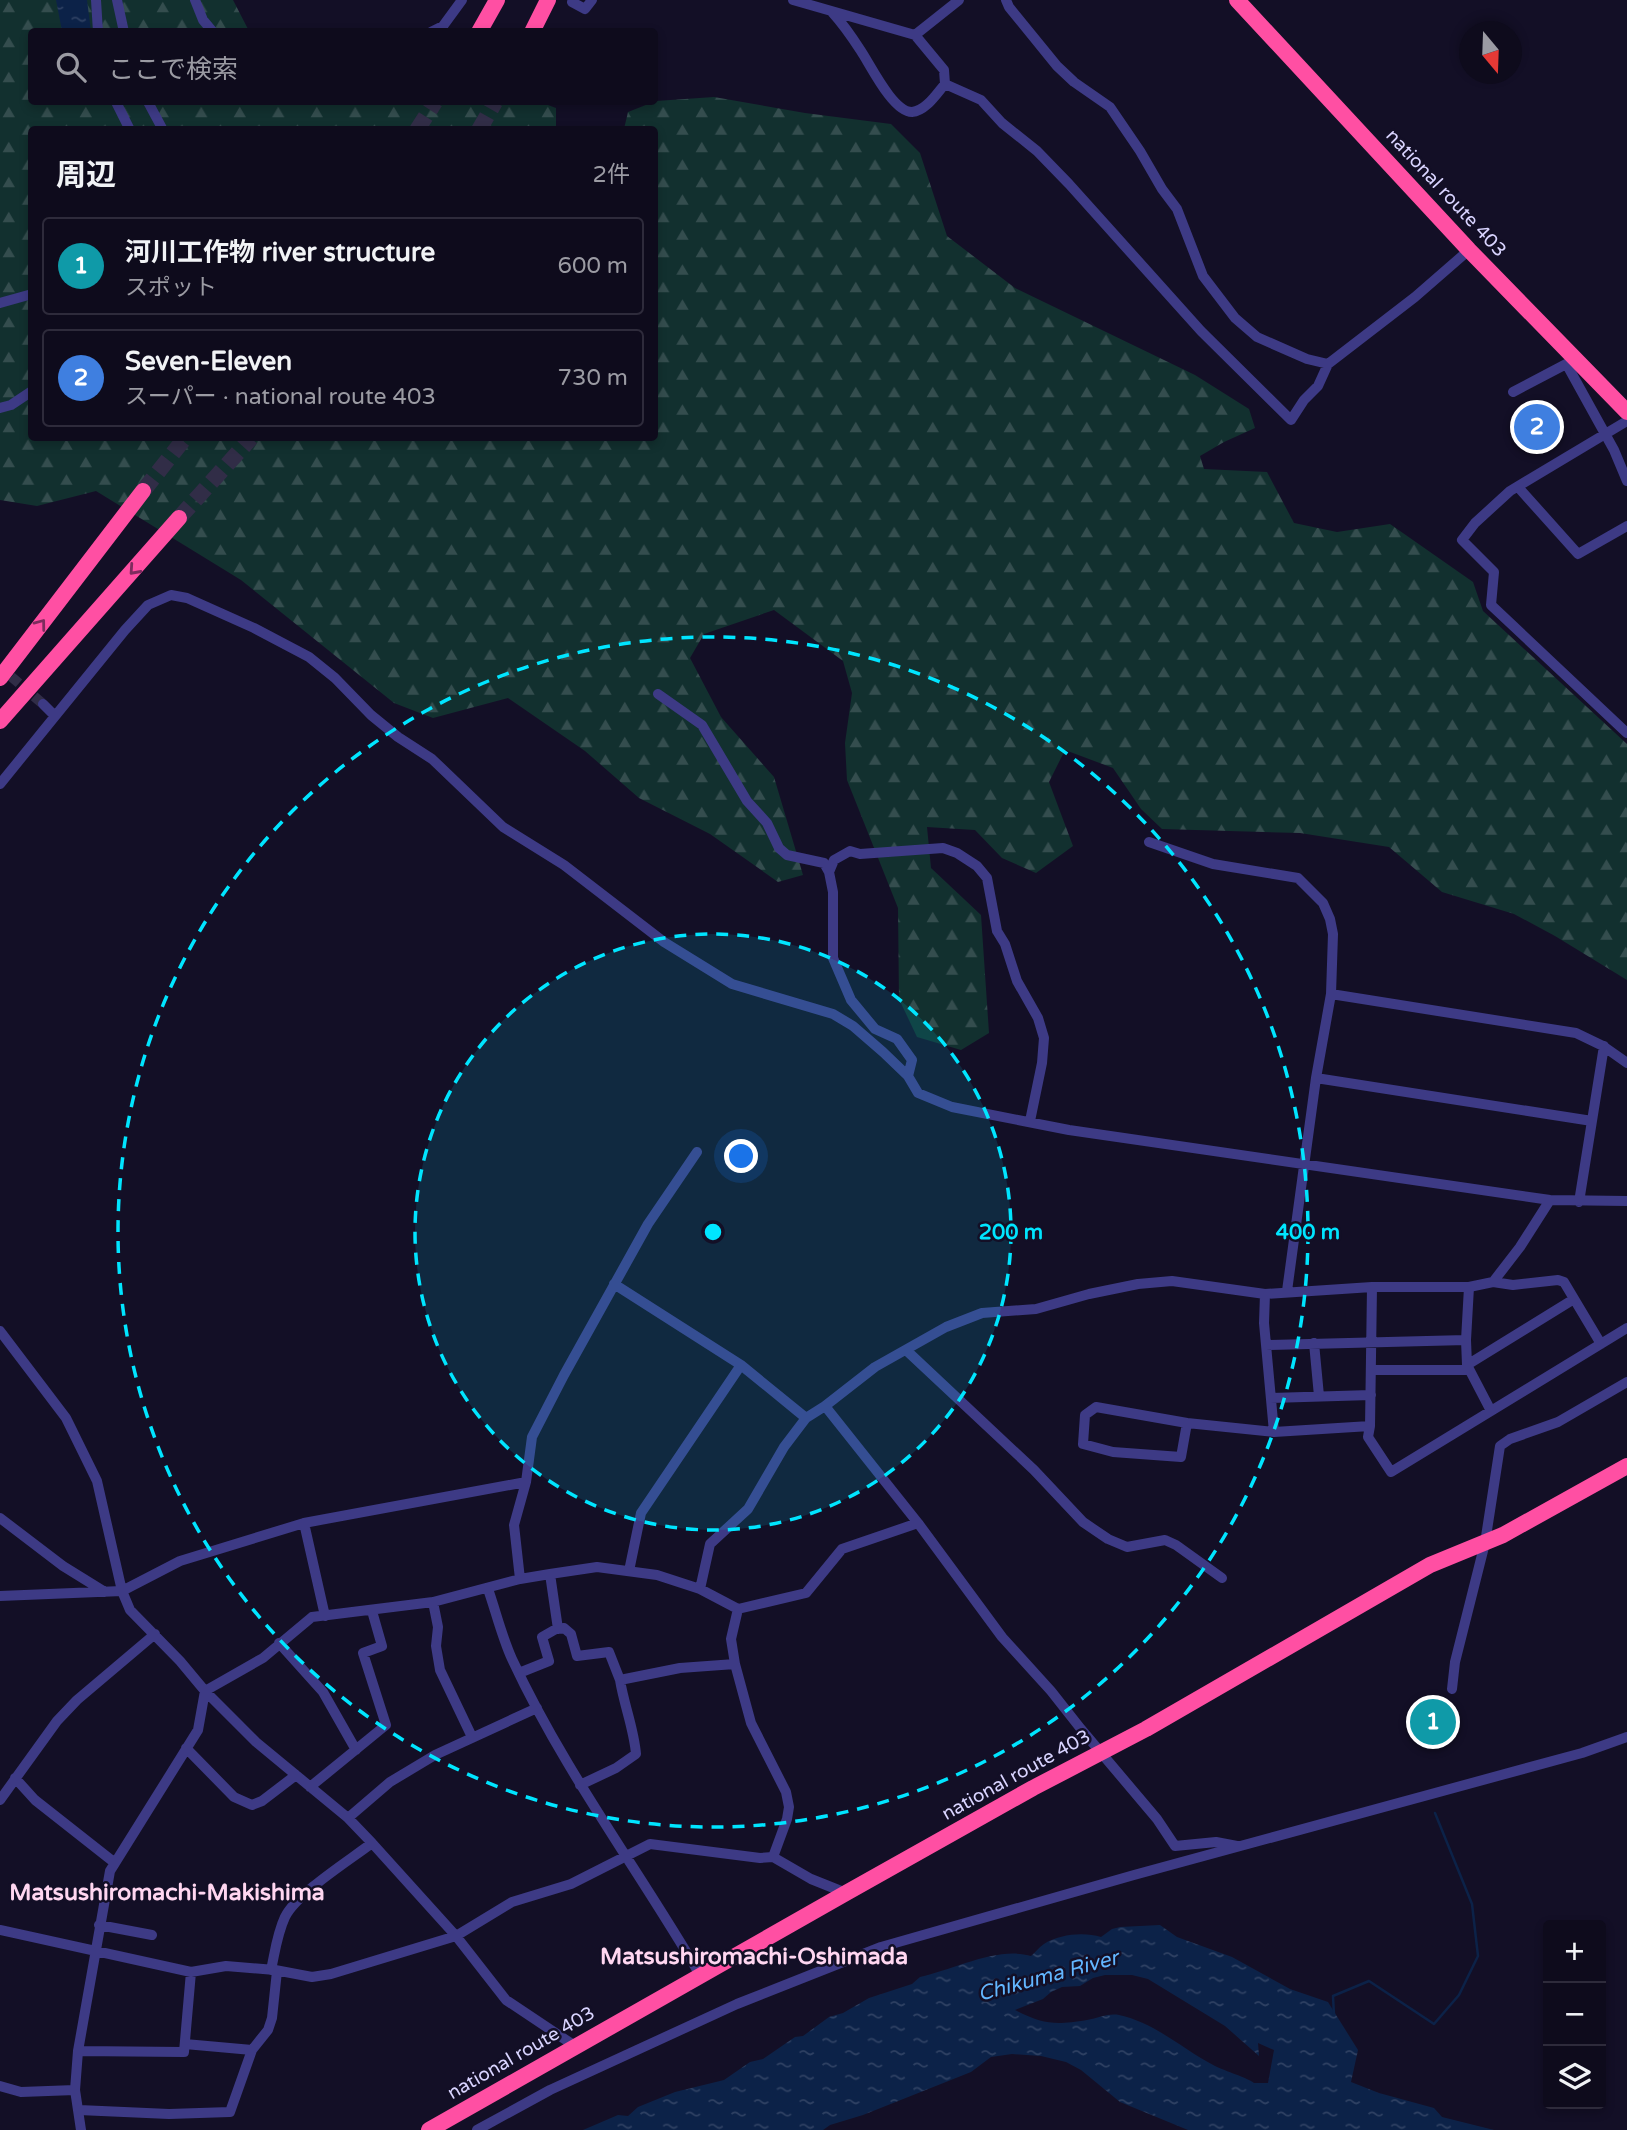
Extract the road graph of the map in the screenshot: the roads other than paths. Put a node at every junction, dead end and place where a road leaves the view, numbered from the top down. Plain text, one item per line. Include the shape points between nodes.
1 (96, 0) edge
2 (117, 0) edge
3 (195, 0) edge
4 (462, 0) edge
5 (497, 0) edge
6 (548, 0) edge
7 (592, 0) edge
8 (793, 0) edge
9 (959, 0) edge
10 (1006, 0) edge
11 (1237, 0) edge
12 (572, 2) edge
13 (832, 12) junction
14 (98, 28) edge
15 (123, 28) edge
16 (210, 28) edge
17 (439, 28) edge
18 (481, 28) edge
19 (534, 28) edge
20 (915, 35) junction
21 (944, 84) junction
22 (118, 105) edge
23 (150, 105) edge
24 (128, 126) edge
25 (161, 126) edge
26 (1469, 250) junction
27 (28, 295) edge
28 (0, 303) edge
29 (1571, 361) junction
30 (1328, 364) junction
31 (1513, 393) dead end
32 (28, 394) edge
33 (0, 408) edge
34 (1627, 412) edge
35 (1627, 421) edge
36 (1605, 435) junction
37 (1627, 481) edge
38 (1518, 487) junction
39 (143, 491) tunnel mouth
40 (179, 518) tunnel mouth
41 (1627, 526) edge
42 (0, 678) edge
43 (658, 694) dead end
44 (43, 704) tunnel mouth
45 (55, 716) junction
46 (0, 721) edge
47 (1627, 733) edge
48 (0, 784) edge
49 (1149, 842) dead end
50 (829, 872) junction
51 (1331, 994) junction
52 (1604, 1046) junction
53 (1627, 1063) edge
54 (908, 1076) junction
55 (1316, 1078) junction
56 (1030, 1121) junction
57 (1592, 1121) junction
58 (697, 1152) dead end
59 (1305, 1163) junction
60 (1550, 1200) junction
61 (1627, 1201) edge
62 (1579, 1202) junction
63 (1493, 1282) junction
64 (614, 1284) junction
65 (1372, 1287) junction
66 (1469, 1287) junction
67 (1287, 1291) junction
68 (1265, 1294) junction
69 (1574, 1299) junction
70 (1627, 1328) edge
71 (0, 1331) edge
72 (1466, 1340) junction
73 (1373, 1341) junction
74 (1314, 1343) junction
75 (1601, 1344) junction
76 (1266, 1345) junction
77 (906, 1350) junction
78 (741, 1365) junction
79 (1468, 1368) junction
80 (1372, 1370) junction
81 (1627, 1382) edge
82 (1371, 1395) junction
83 (1319, 1396) junction
84 (1271, 1398) junction
85 (825, 1406) junction
86 (1491, 1411) junction
87 (806, 1418) junction
88 (1187, 1423) junction
89 (1370, 1426) junction
90 (1274, 1432) junction
91 (1627, 1466) edge
92 (526, 1482) junction
93 (0, 1518) edge
94 (304, 1523) junction
95 (918, 1523) junction
96 (1485, 1543) junction
97 (629, 1571) junction
98 (550, 1574) junction
99 (1222, 1578) dead end
100 (520, 1579) junction
101 (488, 1589) junction
102 (699, 1589) junction
103 (122, 1591) junction
104 (105, 1592) junction
105 (0, 1597) edge
106 (433, 1602) junction
107 (738, 1609) junction
108 (372, 1611) junction
109 (325, 1616) junction
110 (558, 1629) junction
111 (155, 1634) junction
112 (279, 1643) junction
113 (735, 1664) junction
114 (519, 1673) junction
115 (620, 1680) junction
116 (1452, 1689) dead end
117 (205, 1691) junction
118 (537, 1708) junction
119 (472, 1737) junction
120 (1627, 1737) edge
121 (186, 1748) junction
122 (356, 1750) junction
123 (1100, 1753) junction
124 (296, 1775) junction
125 (15, 1778) junction
126 (580, 1785) junction
127 (310, 1787) junction
128 (0, 1800) edge
129 (348, 1818) junction
130 (372, 1843) junction
131 (1240, 1846) junction
132 (625, 1856) junction
133 (773, 1857) junction
134 (115, 1863) junction
135 (846, 1893) junction
136 (99, 1925) junction
137 (0, 1930) edge
138 (152, 1936) dead end
139 (456, 1936) junction
140 (94, 1951) junction
141 (274, 1970) junction
142 (191, 1972) junction
143 (700, 1975) junction
144 (186, 2044) junction
145 (575, 2046) junction
146 (251, 2050) junction
147 (78, 2051) junction
148 (0, 2086) edge
149 (75, 2090) junction
150 (79, 2110) junction
151 (81, 2130) edge
152 (429, 2130) edge
153 (477, 2130) edge

1 - 14 street
2 - 15 street
3 - 16 street
4 - 17 street
5 - 18 highway
6 - 19 highway
7 - 12 street via 585,9
8 - 13 street
9 - 20 street
10 - 30 street via 1057,66 1110,107 1177,209 1203,276 1235,318 1257,337
11 - 26 highway, national route 403
13 - 20 street
13 - 21 street via 902,109 922,109
20 - 21 street via 944,69
21 - 30 street via 981,100 1037,151 1201,331 1291,420 1318,386
22 - 24 street
23 - 25 street
26 - 29 highway, national route 403
26 - 30 street
27 - 28 street
29 - 31 street
29 - 34 highway, national route 403
29 - 36 street
32 - 33 street
35 - 36 street
36 - 37 street
36 - 38 street
38 - 41 street via 1577,554
38 - 47 street via 1462,540 1494,572 1491,605
42 -> 39 highway
40 -> 46 highway
43 - 50 street via 702,725 779,848 787,855 824,863
44 - 45 street
45 - 48 street
45 - 54 street via 148,605 171,595 212,607 309,657 371,715 432,759 503,827 564,865 664,942 732,984 833,1014
49 - 51 street via 1213,864 1298,878 1323,903 1330,919
50 - 54 street via 833,958 851,1000 875,1029 897,1039 912,1060
50 - 56 street via 834,860 849,851 943,849 977,866 987,878 997,931 1044,1038
51 - 52 street via 1576,1033
51 - 55 street
52 - 53 street
52 - 57 street
54 - 56 street via 918,1093 952,1107
55 - 57 street
55 - 59 street
56 - 59 street
57 - 62 street
58 - 64 street
59 - 60 street
59 - 67 street
60 - 62 street
60 - 63 street
61 - 62 street
63 - 66 street
63 - 69 street via 1513,1285 1558,1280
64 - 78 street
64 - 92 street via 532,1437
65 - 66 street
65 - 67 street
65 - 73 street
66 - 72 street
67 - 68 street
68 - 76 street
68 - 77 street via 1172,1281 1138,1284 1036,1309 982,1313
69 - 75 street
69 - 79 street
70 - 75 street
71 - 103 street via 66,1418 97,1482
72 - 73 street
72 - 79 street
73 - 74 street
73 - 80 street
74 - 76 street
74 - 83 street
75 - 86 street
76 - 84 street
77 - 85 street via 875,1367
77 - 99 street via 1083,1521 1127,1547 1165,1540
78 - 87 street
78 - 97 street via 641,1513
79 - 80 street
79 - 86 street
80 - 82 street
81 - 96 street via 1558,1422 1500,1446
82 - 83 street
82 - 89 street
83 - 84 street
84 - 90 street
85 - 87 street
85 - 95 street
86 - 89 street via 1391,1472 1368,1437
87 - 102 street via 748,1509 710,1544
88 - 88 street via 1096,1407 1085,1415 1083,1444 1113,1452 1181,1457
88 - 90 street
89 - 90 street
91 - 96 highway, national route 403
92 - 94 street
92 - 100 street via 514,1525
93 - 104 street
94 - 103 street via 180,1561
94 - 109 street
95 - 107 street via 842,1549 806,1593
95 - 123 street via 1002,1637
96 - 116 street
96 - 123 highway, national route 403 via 1430,1565
97 - 98 street via 597,1567
97 - 102 street
98 - 100 street
98 - 110 street
100 - 101 street
101 - 106 street
101 - 114 street
102 - 107 street
103 - 104 street
103 - 111 street via 130,1610
104 - 105 street
106 - 108 street
106 - 119 street via 440,1670
107 - 113 street via 732,1639
108 - 109 street
108 - 122 street via 382,1646 363,1653 386,1725
109 - 112 street via 312,1617
110 - 114 street via 542,1637 549,1661
110 - 115 street via 572,1634 577,1656 609,1652
111 - 117 street
111 - 125 street via 77,1700
112 - 117 street via 263,1658
112 - 122 street via 323,1692
113 - 115 street via 680,1668
113 - 133 street via 751,1723 789,1807
114 - 118 street
115 - 126 street via 636,1754
117 - 121 street via 198,1730
117 - 124 street
118 - 119 street
118 - 126 street
119 - 129 street via 390,1782
120 - 131 street
121 - 124 street via 234,1797 252,1805
121 - 134 street
122 - 127 street
123 - 131 street via 1175,1846 1216,1842
123 - 135 highway, national route 403
124 - 127 street
125 - 128 street
125 - 134 street via 35,1800
126 - 132 street
127 - 129 street
129 - 130 street
130 - 139 street
130 - 141 street via 300,1898 286,1915
131 - 153 street via 881,1947 725,2009 550,2090
132 - 133 street via 650,1844
132 - 139 street via 571,1884 512,1902
132 - 143 street
133 - 135 street
134 - 136 street
135 - 143 highway, national route 403
136 - 138 street
136 - 140 street
137 - 140 street
139 - 141 street via 312,1977
139 - 145 street via 506,2000
140 - 142 street
140 - 147 street
141 - 142 street via 226,1966
141 - 146 street via 272,2018 268,2031
142 - 144 street
143 - 145 highway, national route 403
144 - 146 street
144 - 147 street via 184,2052
145 - 152 highway, national route 403
146 - 150 street via 230,2112 169,2115
147 - 149 street
148 - 149 street via 21,2092
149 - 150 street
150 - 151 street

